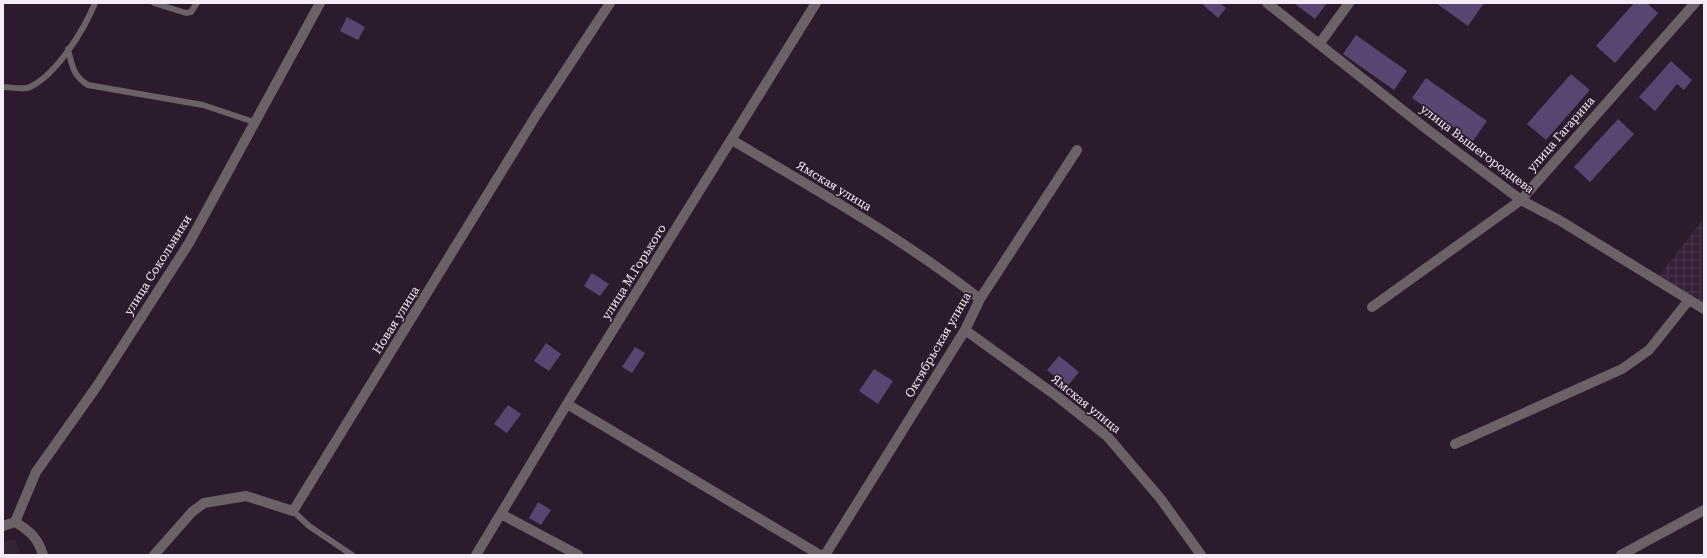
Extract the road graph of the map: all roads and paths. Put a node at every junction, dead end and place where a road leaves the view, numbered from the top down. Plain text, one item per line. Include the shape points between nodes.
1 (95, 3) edge
2 (154, 3) edge
3 (197, 3) edge
4 (320, 3) edge
5 (610, 3) edge
6 (816, 3) edge
7 (1268, 3) edge
8 (1349, 3) edge
9 (1692, 4) edge
10 (1320, 43) junction
11 (68, 49) junction
12 (3, 86) edge
13 (254, 122) junction
14 (732, 140) junction
15 (1077, 150) dead end
16 (1521, 200) junction
17 (980, 299) junction
18 (1689, 300) junction
19 (1372, 307) dead end
20 (1704, 309) edge
21 (965, 330) junction
22 (567, 404) junction
23 (1455, 444) dead end
24 (1704, 510) edge
25 (293, 512) junction
26 (501, 514) junction
27 (14, 522) junction
28 (3, 526) edge
29 (43, 555) edge
30 (154, 555) edge
31 (352, 555) edge
32 (476, 555) edge
33 (578, 555) edge
34 (820, 555) edge
35 (825, 555) edge
36 (1201, 555) edge
37 (1621, 555) edge

1 - 11 lane via 88,21
2 - 3 lane via 186,13 191,12
4 - 13 street, улица Сокольники
5 - 25 street, Новая улица via 535,117
6 - 14 street, улица М.Горького
7 - 10 street, улица Вышегородцева
8 - 10 street
9 - 16 street, улица Гагарина
10 - 16 street, улица Вышегородцева via 1424,127
11 - 12 lane via 48,75 29,88
11 - 13 lane via 73,71 79,80 88,85 203,106
13 - 27 street, улица Сокольники via 189,243 97,386 36,472
14 - 17 street, Ямская улица via 887,232
14 - 22 street, улица М.Горького
15 - 17 street, Октябрьская улица
16 - 18 street, улица Вышегородцева via 1559,220
16 - 19 street, улица Гагарина
17 - 21 street, Октябрьская улица
18 - 20 street, улица Вышегородцева
18 - 23 street via 1649,350 1622,369
21 - 35 street, Октябрьская улица
21 - 36 street, Ямская улица via 1108,436 1160,498
22 - 26 street, улица М.Горького
22 - 34 street
24 - 37 street
25 - 30 street via 246,496 204,503 192,512
25 - 31 lane
26 - 32 street, улица М.Горького
26 - 33 street
27 - 28 street
27 - 29 street via 30,531 39,543

